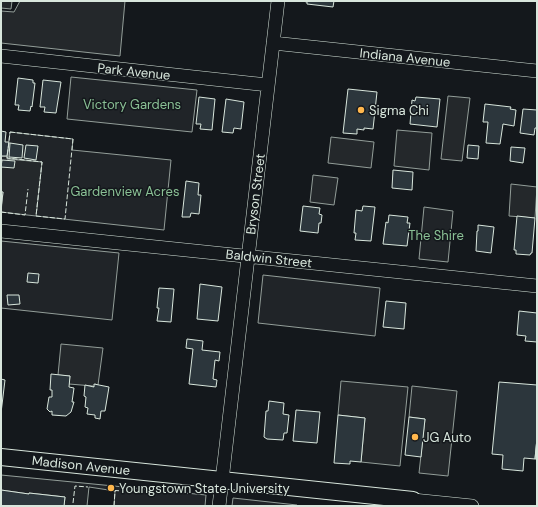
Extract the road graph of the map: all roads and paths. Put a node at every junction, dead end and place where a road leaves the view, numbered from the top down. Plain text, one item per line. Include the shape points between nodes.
1 (278, 1) edge
2 (273, 43) junction
3 (1, 56) edge
4 (537, 71) edge
5 (268, 85) junction
6 (1, 230) edge
7 (248, 256) junction
8 (537, 286) edge
9 (1, 457) edge
10 (222, 480) junction
11 (415, 503) edge
12 (219, 506) edge
13 (472, 506) edge

1 - 2 street, Bryson Street
2 - 4 street, Indiana Avenue
2 - 5 street, Bryson Street
3 - 5 street, Park Avenue
5 - 7 street, Bryson Street
6 - 7 street, Baldwin Street
7 - 8 street, Baldwin Street
7 - 10 street, Bryson Street
9 - 10 street, Madison Avenue
10 - 11 street, Madison Avenue
10 - 12 street, Bryson Street
11 - 13 street, Madison Avenue

